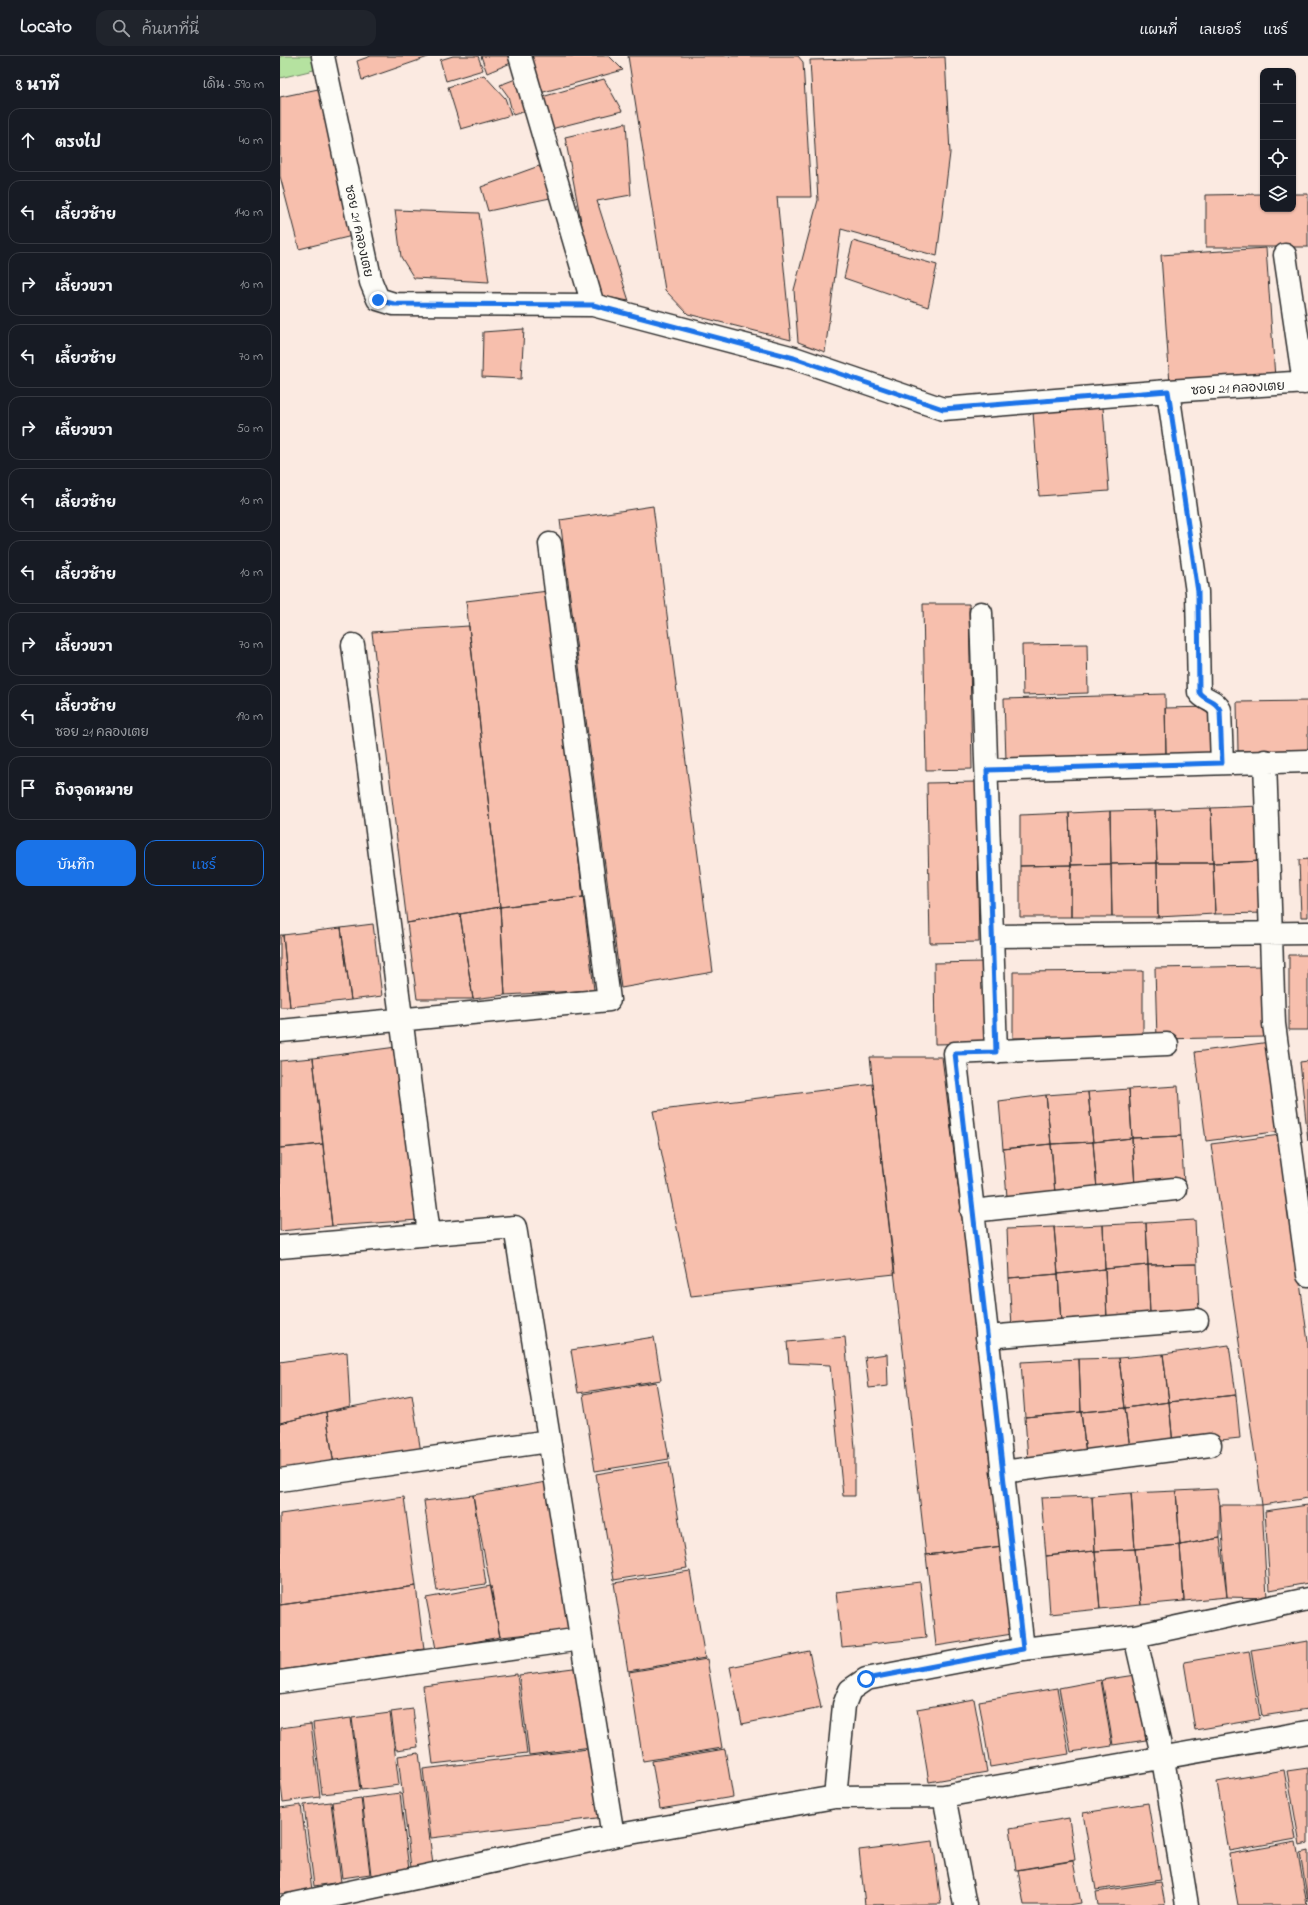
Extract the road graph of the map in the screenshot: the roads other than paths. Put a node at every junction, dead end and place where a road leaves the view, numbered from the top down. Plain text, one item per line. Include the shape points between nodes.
1 (323, 56) edge
2 (520, 56) edge
3 (1285, 255) dead end
4 (593, 305) junction
5 (1306, 382) edge
6 (1168, 391) junction
7 (550, 544) dead end
8 (981, 613) dead end
9 (353, 645) dead end
10 (1265, 761) junction
11 (1308, 761) edge
12 (1222, 763) junction
13 (987, 770) junction
14 (1271, 933) junction
15 (1308, 933) edge
16 (992, 936) junction
17 (401, 1020) junction
18 (280, 1031) edge
19 (1167, 1044) dead end
20 (996, 1052) junction
21 (1301, 1172) edge
22 (1175, 1188) dead end
23 (972, 1211) junction
24 (429, 1234) junction
25 (280, 1247) edge
26 (1308, 1275) edge
27 (1197, 1320) dead end
28 (987, 1337) junction
29 (549, 1441) junction
30 (1210, 1445) dead end
31 (1002, 1472) junction
32 (280, 1480) edge
33 (1308, 1599) edge
34 (1136, 1636) junction
35 (581, 1639) junction
36 (1023, 1649) junction
37 (280, 1682) edge
38 (1308, 1732) edge
39 (1163, 1759) junction
40 (944, 1796) junction
41 (835, 1797) junction
42 (613, 1836) junction
43 (289, 1905) edge
44 (965, 1905) edge
45 (1187, 1905) edge

1 - 4 street, ซอย 21 คลองเตย via 371,282 378,300 394,304
2 - 4 street
3 - 5 street
4 - 6 street, ซอย 21 คลองเตย via 794,358 943,409
5 - 6 street, ซอย 21 คลองเตย
6 - 12 street via 1198,592 1199,692 1202,697 1217,704 1220,710
7 - 17 street via 609,1000
8 - 13 street
9 - 17 street
10 - 11 street
10 - 12 street
10 - 14 street
12 - 13 street
13 - 16 street
14 - 15 street
14 - 16 street
14 - 21 street via 1274,1024
16 - 20 street
17 - 18 street
17 - 24 street
19 - 20 street
20 - 23 street via 955,1053
21 - 26 street
22 - 23 street
23 - 28 street
24 - 25 street
24 - 29 street via 515,1227
27 - 28 street
28 - 31 street
29 - 32 street
29 - 35 street
30 - 31 street
31 - 36 street
33 - 34 street
34 - 36 street
34 - 39 street
35 - 37 street
35 - 42 street
36 - 41 street via 866,1679 850,1690 844,1705
38 - 39 street
39 - 40 street
39 - 45 street
40 - 41 street
40 - 44 street
41 - 42 street
42 - 43 street

